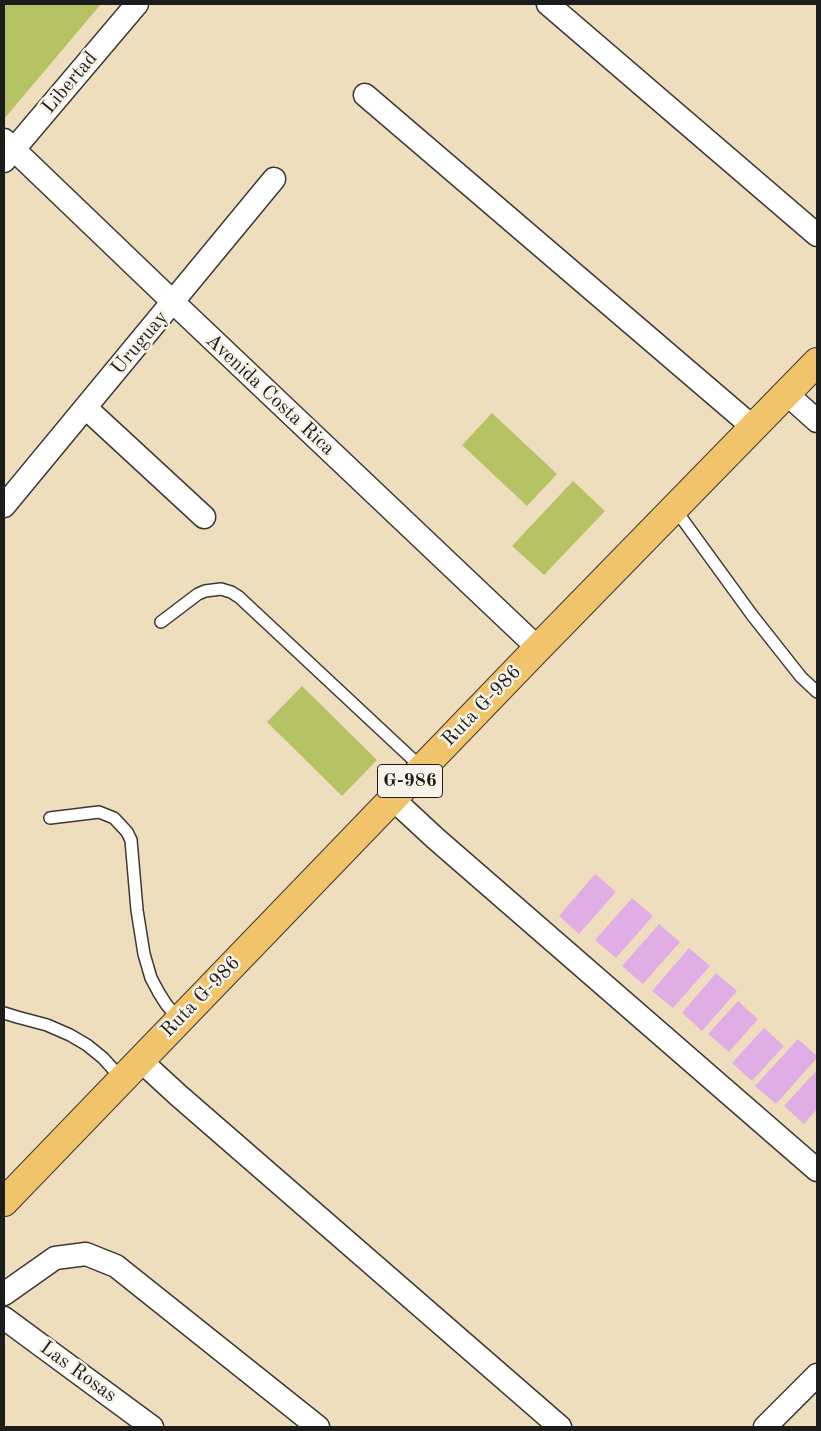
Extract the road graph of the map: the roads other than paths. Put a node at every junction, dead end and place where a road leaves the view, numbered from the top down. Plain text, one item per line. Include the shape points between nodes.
1 (137, 4) edge
2 (548, 4) edge
3 (365, 94) dead end
4 (7, 150) edge
5 (274, 179) dead end
6 (817, 235) edge
7 (173, 302) junction
8 (817, 362) edge
9 (787, 394) junction
10 (86, 408) junction
11 (817, 421) edge
12 (754, 428) junction
13 (4, 506) edge
14 (675, 509) junction
15 (204, 518) dead end
16 (161, 622) dead end
17 (538, 648) junction
18 (817, 692) edge
19 (422, 768) junction
20 (393, 799) junction
21 (50, 818) dead end
22 (4, 1012) edge
23 (179, 1020) junction
24 (131, 1069) junction
25 (817, 1170) edge
26 (4, 1202) edge
27 (4, 1294) edge
28 (4, 1318) edge
29 (817, 1376) edge
30 (152, 1427) edge
31 (318, 1427) edge
32 (560, 1427) edge
33 (765, 1427) edge

1 - 4 street, Libertad
2 - 6 street
3 - 12 street
4 - 7 street, Avenida Costa Rica
5 - 7 street, Uruguay
7 - 10 street, Uruguay
7 - 17 street, Avenida Costa Rica
8 - 9 main road, Ruta G-986 / G-986
9 - 11 street
9 - 12 main road, Ruta G-986 / G-986
10 - 13 street, Uruguay
10 - 15 street
12 - 14 main road, Ruta G-986 / G-986
14 - 17 main road, Ruta G-986 / G-986
14 - 18 lane via 752,615 801,677
16 - 19 lane via 205,590 221,589 239,597
17 - 19 main road, Ruta G-986 / G-986
19 - 20 main road, Ruta G-986 / G-986
20 - 23 main road, Ruta G-986 / G-986
20 - 25 street
21 - 23 lane via 99,812 114,818 127,832 131,840 144,954 151,978
22 - 24 lane via 53,1027 87,1045 103,1058
23 - 24 main road, Ruta G-986 / G-986
24 - 26 main road, Ruta G-986 / G-986
24 - 32 street via 178,1095
27 - 31 street via 55,1258 86,1254 116,1266
28 - 30 street, Las Rosas
29 - 33 street

